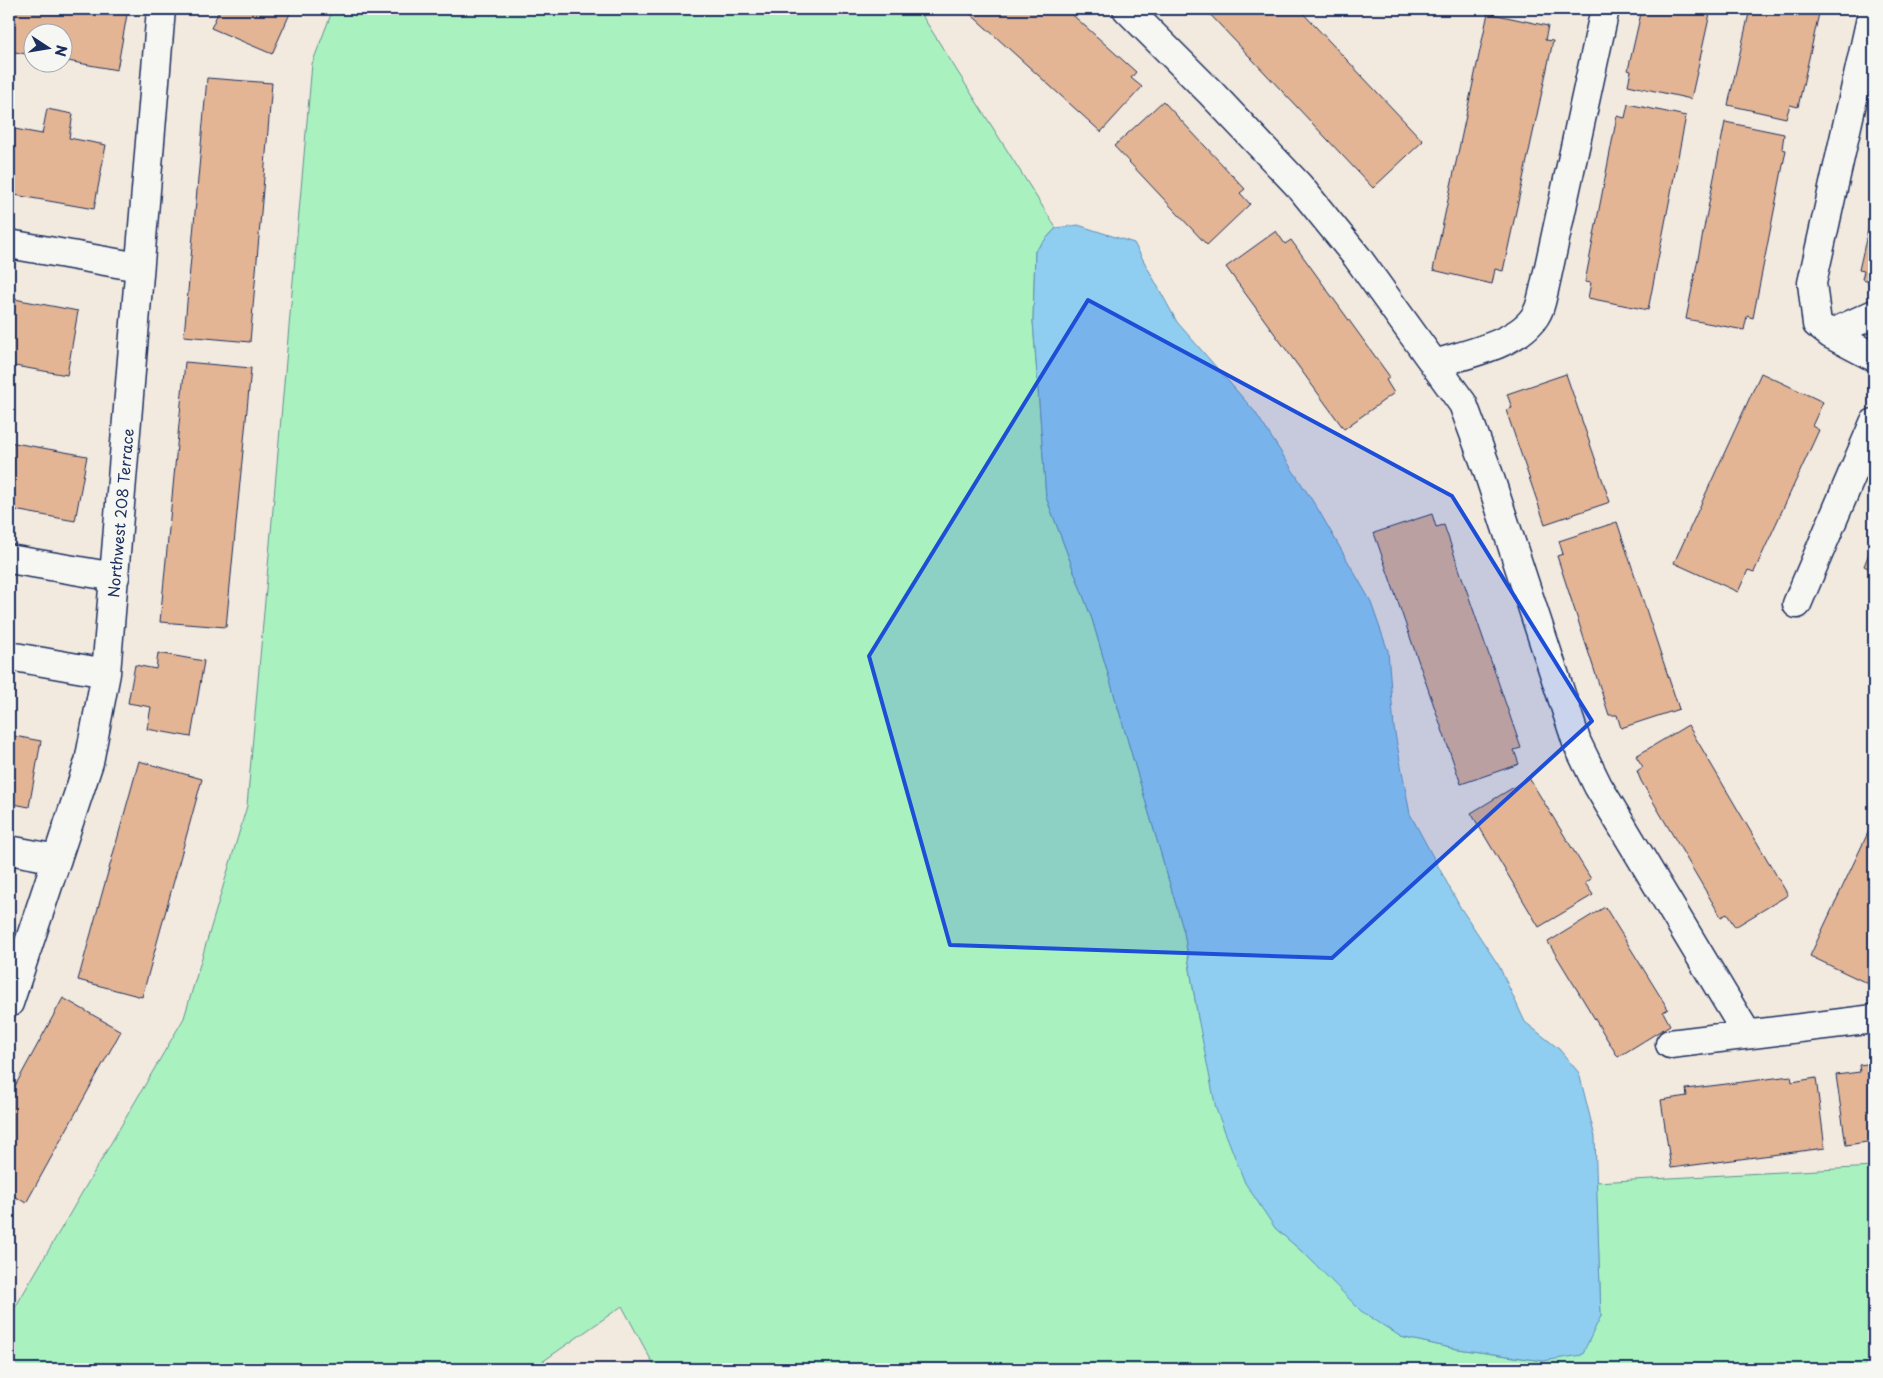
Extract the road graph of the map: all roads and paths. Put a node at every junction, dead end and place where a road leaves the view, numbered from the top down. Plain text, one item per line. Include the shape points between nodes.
1 (161, 9) edge
2 (1127, 9) edge
3 (1605, 9) edge
4 (1873, 9) edge
5 (9, 244) edge
6 (139, 267) junction
7 (1874, 314) edge
8 (1830, 334) junction
9 (1874, 354) edge
10 (1434, 364) junction
11 (1874, 423) edge
12 (9, 559) edge
13 (114, 577) junction
14 (1798, 604) dead end
15 (9, 656) edge
16 (106, 672) junction
17 (9, 850) edge
18 (57, 859) junction
19 (9, 1003) edge
20 (1874, 1019) edge
21 (1747, 1034) junction
22 (1670, 1044) dead end

1 - 6 street, Northwest 208 Terrace
2 - 10 street via 1300,187 1357,257
3 - 10 street via 1538,313 1524,330 1508,340
4 - 8 street via 1812,283 1817,324
5 - 6 street
6 - 13 street, Northwest 208 Terrace
7 - 8 street
8 - 9 street via 1870,355
10 - 21 street via 1462,404 1487,469 1577,743 1598,786
11 - 14 street
12 - 13 street
13 - 16 street, Northwest 208 Terrace
15 - 16 street
16 - 18 street, Northwest 208 Terrace via 89,762
17 - 18 street
18 - 19 street, Northwest 208 Terrace
20 - 21 street
21 - 22 street

